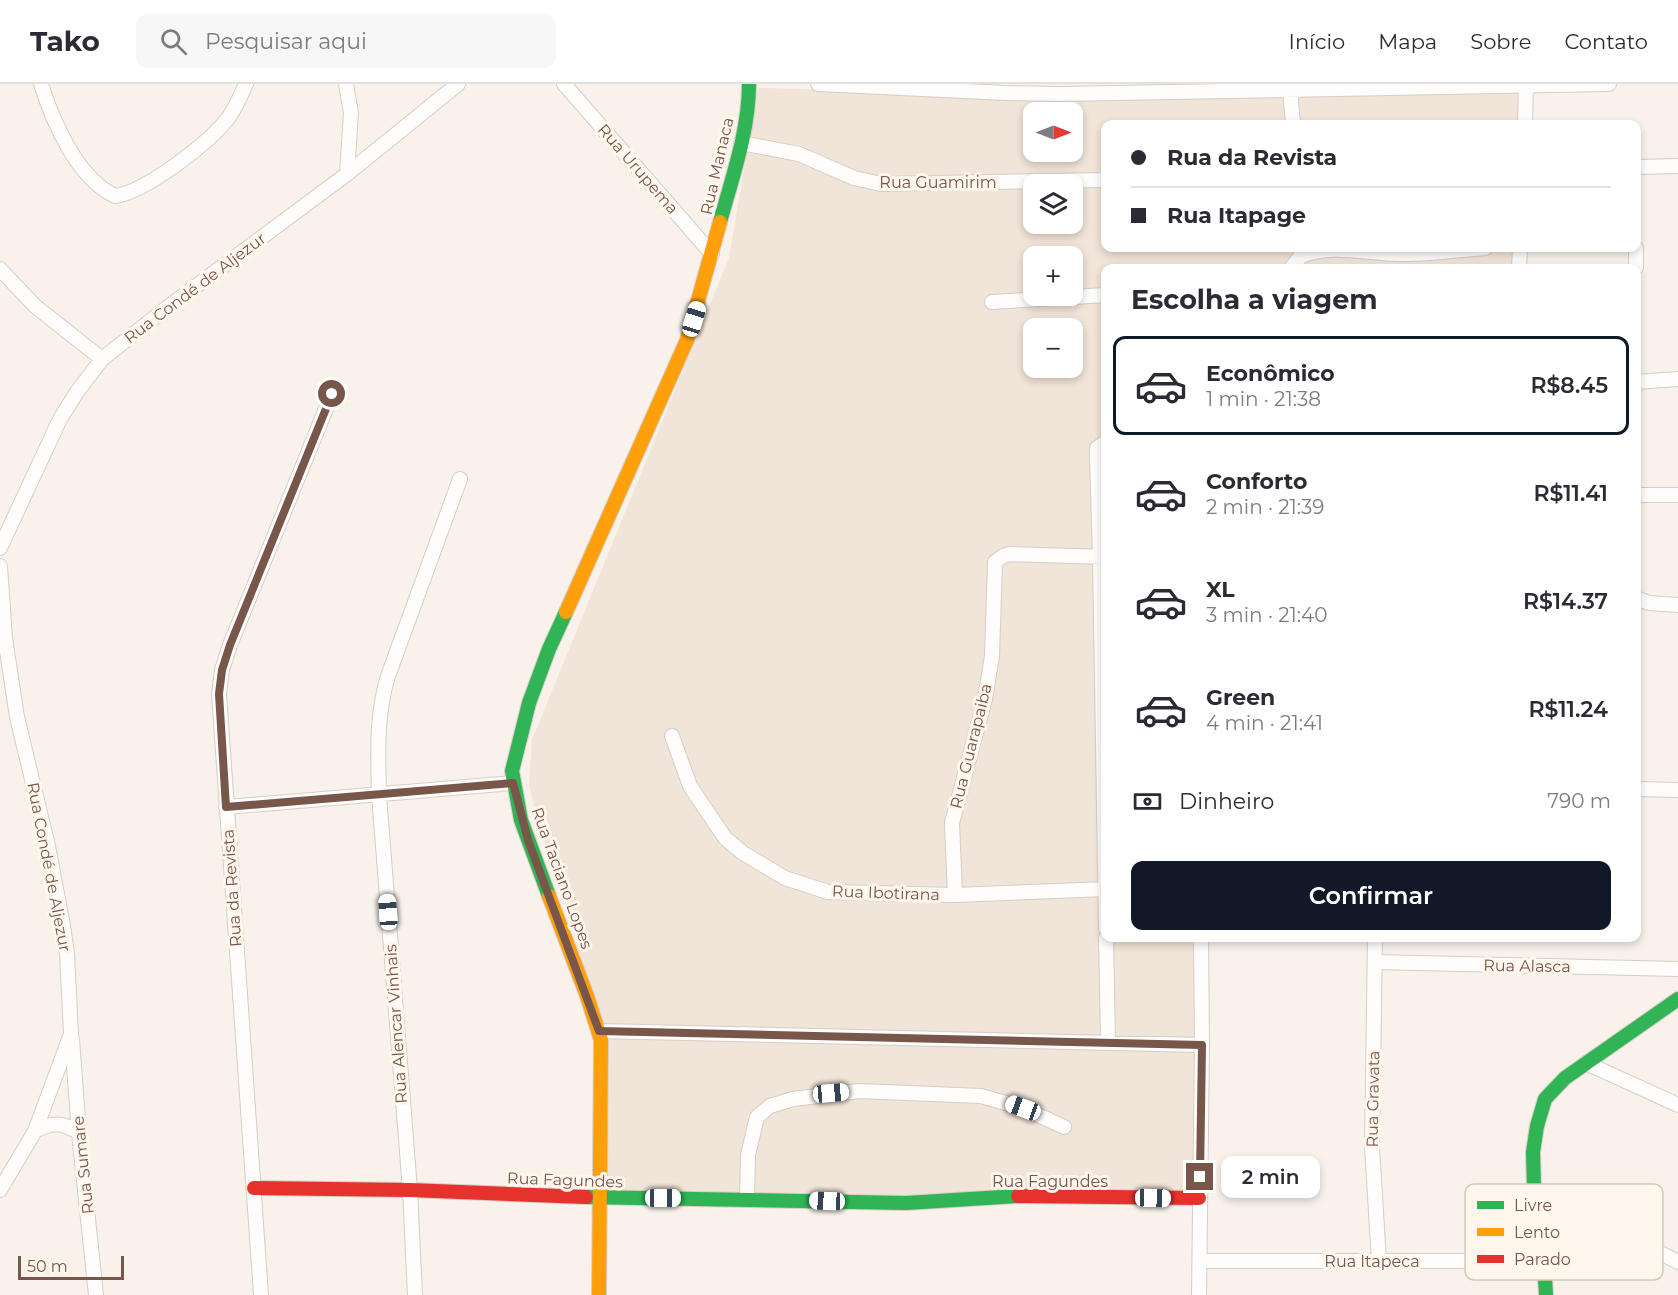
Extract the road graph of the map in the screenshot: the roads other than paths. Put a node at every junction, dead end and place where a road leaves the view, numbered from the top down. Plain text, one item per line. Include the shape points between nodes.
1 (41, 84) edge
2 (246, 84) edge
3 (346, 84) edge
4 (459, 84) edge
5 (564, 84) edge
6 (749, 84) edge
7 (818, 84) edge
8 (1609, 84) edge
9 (1526, 86) junction
10 (1290, 90) junction
11 (1293, 120) edge
12 (1525, 120) edge
13 (741, 143) junction
14 (1678, 166) edge
15 (1641, 167) edge
16 (347, 174) junction
17 (1101, 180) edge
18 (1372, 252) edge
19 (1427, 252) edge
20 (712, 254) junction
21 (0, 269) edge
22 (1101, 295) edge
23 (992, 302) dead end
24 (102, 359) junction
25 (1678, 379) edge
26 (1641, 383) edge
27 (332, 394) dead end
28 (1101, 445) edge
29 (460, 479) dead end
30 (1641, 495) edge
31 (1678, 495) edge
32 (1101, 521) edge
33 (0, 548) edge
34 (1101, 557) edge
35 (0, 566) edge
36 (1641, 600) edge
37 (1678, 605) edge
38 (672, 736) dead end
39 (513, 783) junction
40 (1641, 789) edge
41 (1678, 790) edge
42 (379, 795) junction
43 (226, 807) junction
44 (1101, 889) edge
45 (955, 895) junction
46 (1106, 942) edge
47 (1201, 942) edge
48 (1375, 942) edge
49 (1375, 962) junction
50 (1678, 969) edge
51 (1678, 999) edge
52 (599, 1031) junction
53 (71, 1034) junction
54 (1108, 1042) junction
55 (1202, 1045) junction
56 (1586, 1063) junction
57 (1678, 1105) edge
58 (1064, 1127) dead end
59 (35, 1131) junction
60 (79, 1133) junction
61 (1534, 1184) edge
62 (254, 1188) junction
63 (0, 1190) edge
64 (410, 1190) junction
65 (600, 1198) junction
66 (1199, 1198) junction
67 (747, 1199) junction
68 (1663, 1254) edge
69 (1200, 1261) junction
70 (1379, 1261) junction
71 (1465, 1261) edge
72 (1678, 1262) edge
73 (1545, 1280) edge
74 (96, 1295) edge
75 (261, 1295) edge
76 (415, 1295) edge
77 (600, 1295) edge
78 (1199, 1295) edge
79 (1546, 1295) edge

1 - 2 street via 67,145 88,174 115,196 148,182 186,157 228,118
3 - 16 street via 351,112
4 - 16 street, Rua Condé de Aljezur
5 - 20 street, Rua Urupema
6 - 13 street, Rua Manaca
7 - 10 street via 1038,94
8 - 9 street
9 - 10 street
9 - 12 street
10 - 11 street
13 - 17 street, Rua Guamirim via 799,154 881,184
13 - 20 street, Rua Manaca
14 - 15 street
16 - 24 street, Rua Condé de Aljezur
18 - 19 street
20 - 39 street, Rua Taciano Lopes via 687,340 549,649 520,733
21 - 24 street via 35,306
22 - 23 street
24 - 33 street, Rua Condé de Aljezur via 60,419
25 - 26 street
27 - 43 street, Rua da Revista via 222,670 219,708
28 - 32 street via 1097,448
29 - 42 street, Rua Alencar Vinhais via 384,688 377,732
30 - 31 street
34 - 45 street, Rua Guarapaiba via 1010,554 995,562 992,656 985,699 952,823
35 - 53 street, Rua Condé de Aljezur via 16,717 63,926
36 - 37 street
38 - 45 street, Rua Ibotirana via 690,786 708,815 725,838 766,869 828,892
39 - 42 street
39 - 52 street, Rua Taciano Lopes via 528,840
40 - 41 street
42 - 43 street
42 - 64 street, Rua Alencar Vinhais
43 - 62 street, Rua da Revista
44 - 45 street, Rua Ibotirana
46 - 54 street
47 - 55 street
48 - 49 street, Rua Gravata
49 - 50 street, Rua Alasca
49 - 70 street, Rua Gravata via 1371,1147
51 - 56 street
52 - 54 street
52 - 65 street, Rua Taciano Lopes
53 - 59 street, Rua Condé de Aljezur
53 - 60 street, Rua Sumare
54 - 55 street
55 - 66 street
56 - 57 street
56 - 61 street via 1545,1099 1536,1126
58 - 67 street via 1023,1108 981,1096 859,1091 793,1099 770,1106 757,1117 748,1155
59 - 60 street via 63,1124
59 - 63 street, Rua Condé de Aljezur
60 - 74 street, Rua Sumare
62 - 64 street, Rua Fagundes
62 - 75 street, Rua da Revista
64 - 65 street, Rua Fagundes
64 - 76 street, Rua Alencar Vinhais
65 - 67 street, Rua Fagundes
65 - 77 street, Rua Taciano Lopes
66 - 67 street, Rua Fagundes via 1016,1196 906,1203
66 - 69 street
68 - 72 street
69 - 70 street, Rua Itapeca
69 - 78 street
70 - 71 street, Rua Itapeca
73 - 79 street

